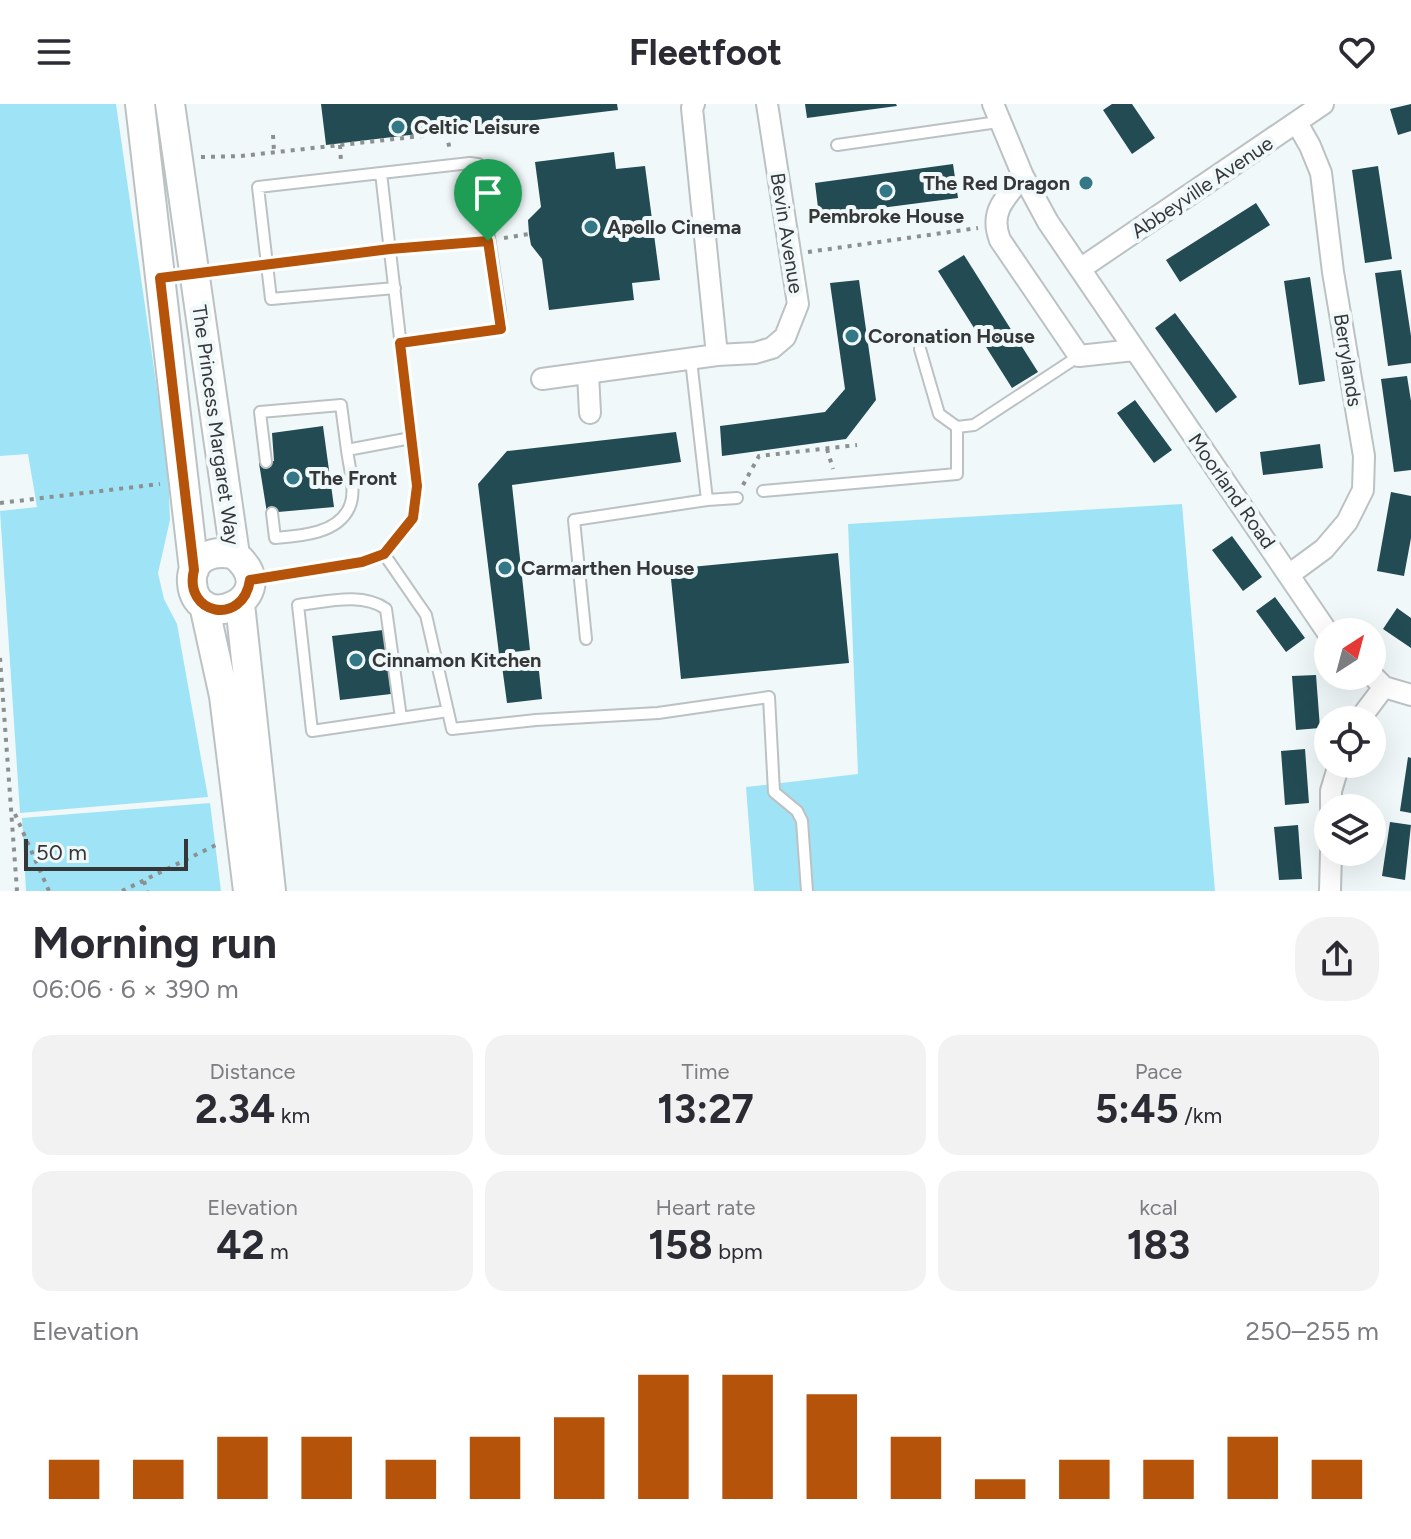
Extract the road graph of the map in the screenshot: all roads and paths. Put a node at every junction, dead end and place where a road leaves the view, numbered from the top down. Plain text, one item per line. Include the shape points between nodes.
1 (140, 104) edge
2 (170, 104) edge
3 (694, 104) edge
4 (767, 104) edge
5 (1323, 104) edge
6 (996, 113) edge
7 (1297, 123) junction
8 (521, 125) dead end
9 (273, 135) dead end
10 (837, 145) dead end
11 (274, 152) junction
12 (178, 158) junction
13 (381, 173) junction
14 (1023, 176) junction
15 (994, 225) junction
16 (529, 234) dead end
17 (488, 241) junction
18 (390, 249) junction
19 (790, 254) junction
20 (267, 264) junction
21 (1080, 269) junction
22 (195, 275) junction
23 (395, 288) junction
24 (400, 343) junction
25 (920, 349) dead end
26 (1134, 350) junction
27 (717, 355) junction
28 (1079, 356) junction
29 (691, 360) junction
30 (588, 374) junction
31 (542, 379) dead end
32 (590, 413) dead end
33 (957, 427) junction
34 (411, 438) junction
35 (857, 445) dead end
36 (827, 449) junction
37 (347, 450) junction
38 (266, 462) dead end
39 (183, 482) junction
40 (837, 485) junction
41 (763, 491) dead end
42 (737, 498) joint
43 (707, 500) junction
44 (0, 503) edge
45 (272, 513) dead end
46 (384, 554) junction
47 (235, 555) junction
48 (194, 570) junction
49 (1290, 574) junction
50 (245, 592) junction
51 (204, 605) junction
52 (1318, 618) edge
53 (586, 639) dead end
54 (0, 658) edge
55 (1386, 684) edge
56 (1411, 695) edge
57 (448, 711) junction
58 (401, 718) junction
59 (12, 808) junction
60 (222, 840) dead end
61 (1331, 866) edge
62 (144, 881) junction
63 (17, 891) edge
64 (49, 891) edge
65 (122, 891) edge
66 (147, 891) edge
67 (248, 891) edge
68 (271, 891) edge
69 (807, 891) edge
70 (1330, 891) edge

1 - 39 street, The Princess Margaret Way
2 - 12 street, The Princess Margaret Way
3 - 27 street
4 - 19 street, Bevin Avenue
5 - 7 street, Abbeyville Avenue
6 - 10 lane, Moorland Road
6 - 14 street, Moorland Road
7 - 21 street, Abbeyville Avenue
7 - 49 street, Berrylands via 1321,173 1364,456 1363,490 1347,522 1324,549
8 - 11 path
9 - 11 path
11 - 12 path
12 - 22 street, The Princess Margaret Way
13 - 17 lane via 478,164
13 - 18 lane
13 - 20 lane via 258,187
14 - 15 street via 1006,196
14 - 21 street, Moorland Road
15 - 19 path
15 - 28 street
16 - 17 path
17 - 18 path
17 - 24 lane via 501,329
18 - 20 path
18 - 23 lane
19 - 27 street, Bevin Avenue via 798,304 785,337 755,353
20 - 22 path
20 - 23 lane via 271,299
21 - 26 street, Moorland Road
22 - 47 street, The Princess Margaret Way
23 - 24 lane
24 - 34 lane
25 - 33 lane via 939,414
26 - 28 street
26 - 49 street, Moorland Road
27 - 29 street, Bevin Avenue
28 - 33 lane via 974,425
29 - 30 street, Bevin Avenue
29 - 43 lane
30 - 31 street, Bevin Avenue
30 - 32 street
33 - 40 lane via 957,474
34 - 37 lane
34 - 46 lane via 417,486 413,518
35 - 36 path
36 - 40 path
36 - 42 path via 759,456
37 - 38 lane via 341,405 260,412
37 - 45 lane via 350,507 334,526 275,538
39 - 44 path
39 - 48 street, The Princess Margaret Way
40 - 41 lane
42 - 43 lane
43 - 53 lane via 574,520
46 - 50 lane
46 - 57 lane via 426,615
47 - 48 street, The Princess Margaret Way via 211,553
47 - 50 street, The Princess Margaret Way via 243,562
48 - 51 street, The Princess Margaret Way via 192,589
49 - 52 street, Moorland Road
50 - 51 street via 223,610
50 - 68 street, The Princess Margaret Way
51 - 67 street, The Princess Margaret Way via 224,696
54 - 59 path
55 - 56 street
57 - 58 lane
57 - 69 lane via 452,729 658,713 769,697 774,792 802,821
58 - 58 lane via 312,731 298,605 363,599 386,609
59 - 63 path
59 - 64 path
60 - 62 path
61 - 70 street
62 - 65 path
62 - 66 path

